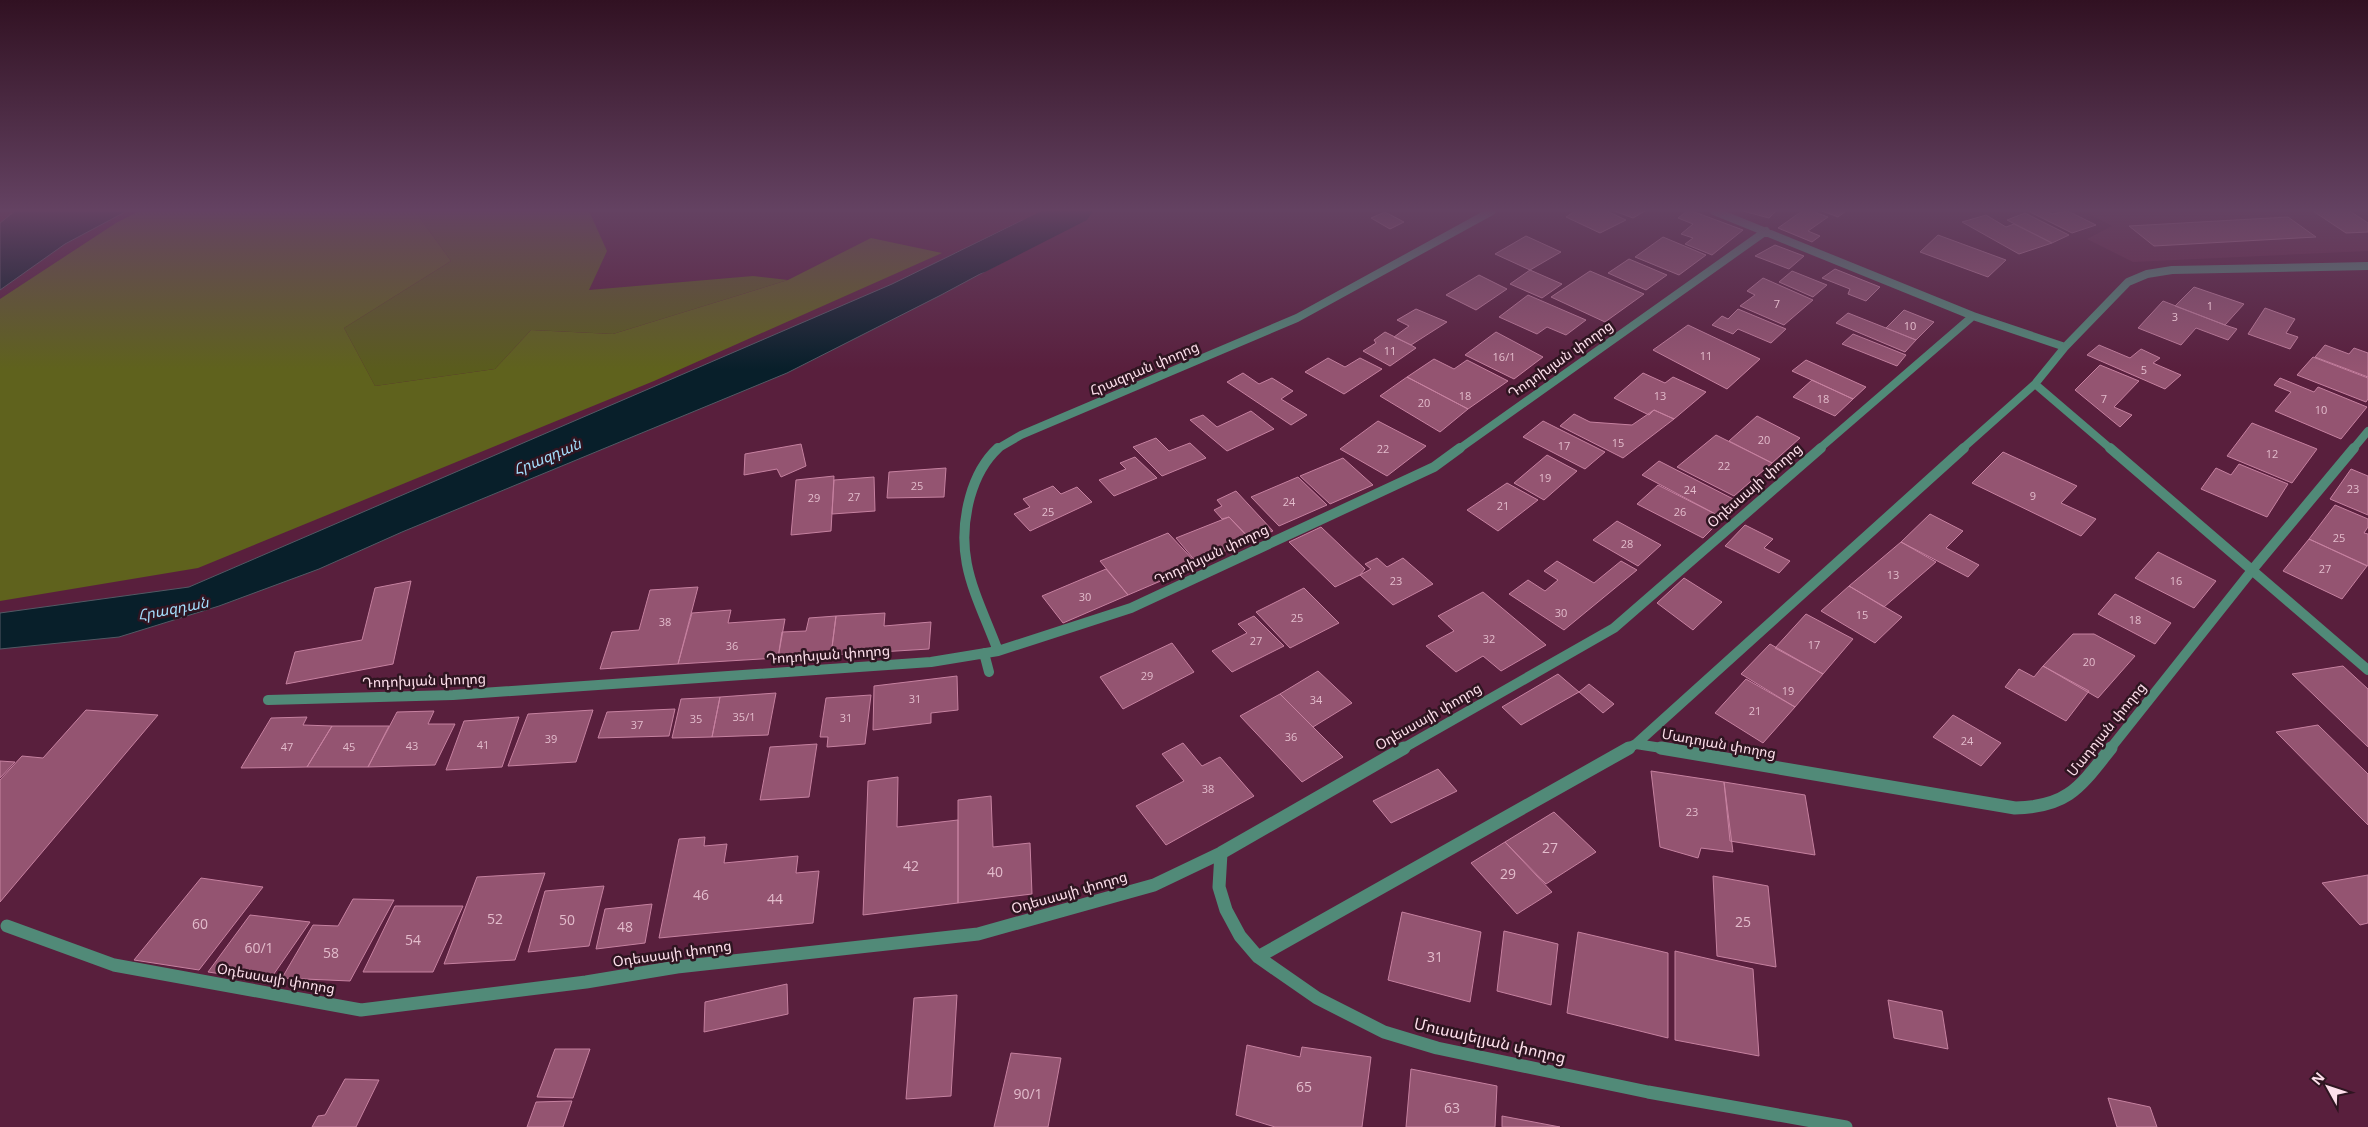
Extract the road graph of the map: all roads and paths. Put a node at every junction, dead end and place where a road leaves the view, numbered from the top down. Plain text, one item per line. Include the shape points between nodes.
1 (1396, 264) edge
2 (1720, 264) edge
3 (1845, 264) edge
4 (2368, 266) edge
5 (1973, 316) junction
6 (2065, 347) junction
7 (2035, 384) junction
8 (2368, 431) edge
9 (2253, 570) junction
10 (998, 651) junction
11 (984, 653) junction
12 (2368, 670) edge
13 (989, 672) dead end
14 (268, 700) dead end
15 (1636, 744) junction
16 (1220, 853) junction
17 (6, 926) dead end
18 (1258, 957) junction
19 (1846, 1127) edge

1 - 10 street, Հրազդան փողոց via 1297,318 1021,435 994,452 972,491 964,523 964,544 967,570
2 - 10 street, Դոդոխյան փողոց via 1434,467 1131,608
3 - 5 street
4 - 6 street via 2172,270 2147,274 2128,282
5 - 6 street
5 - 16 street, Օդեսսայի փողոց via 1614,628
6 - 7 street
7 - 9 street
7 - 15 street
8 - 9 street, Մադոյան փողոց
9 - 12 street
9 - 15 street, Մադոյան փողոց via 2080,787 2043,808 2015,808
10 - 11 street, Դոդոխյան փողոց
11 - 13 street
11 - 14 street, Դոդոխյան փողոց via 931,662 463,694
15 - 18 street
16 - 17 street, Օդեսսայի փողոց via 1154,885 978,934 677,967 586,982 361,1010 114,964
16 - 18 street, Մուսայելյան փողոց via 1219,887 1226,910 1240,936
18 - 19 street, Մուսայելյան փողոց via 1347,1016 1384,1032 1437,1048 1648,1092

